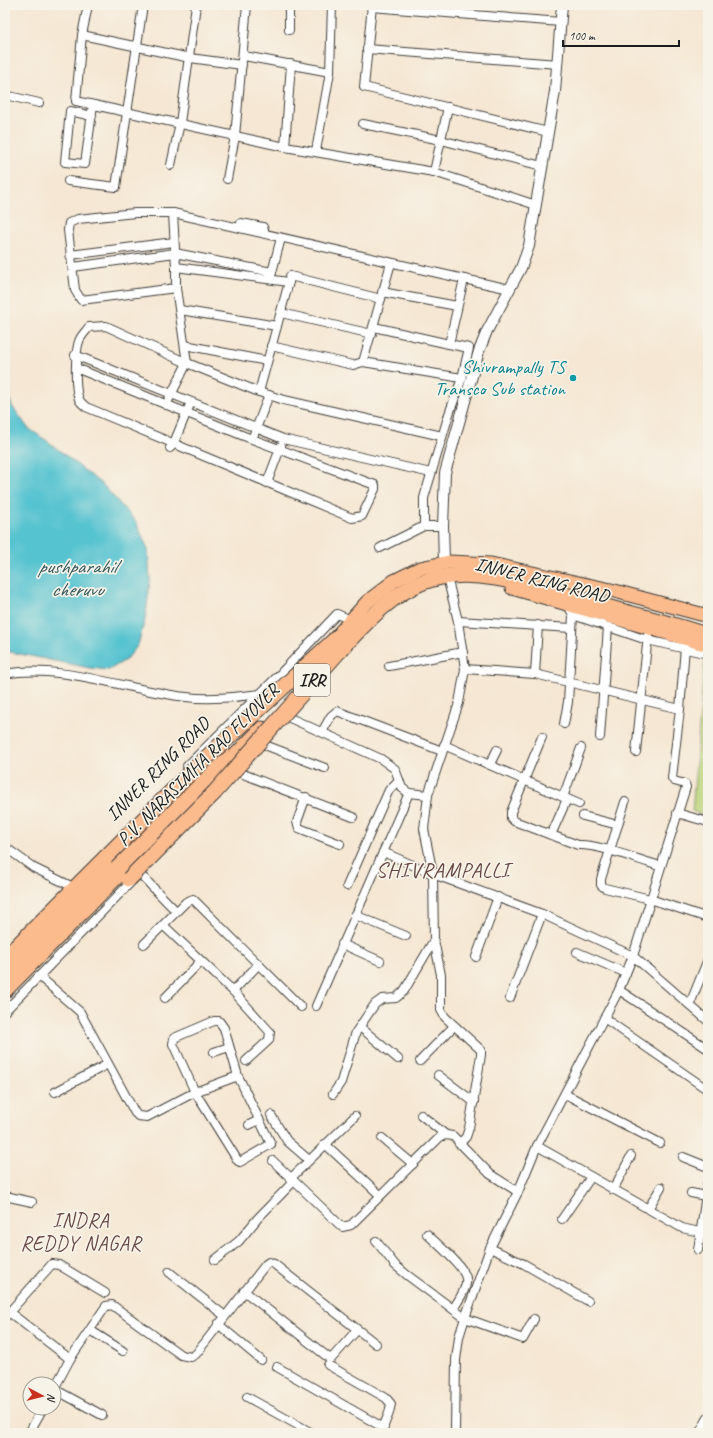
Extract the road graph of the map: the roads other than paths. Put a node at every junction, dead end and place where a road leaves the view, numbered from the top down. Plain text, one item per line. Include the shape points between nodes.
1 (88, 5) edge
2 (143, 5) edge
3 (196, 5) edge
4 (247, 5) edge
5 (289, 5) edge
6 (332, 5) edge
7 (562, 5) edge
8 (372, 6) edge
9 (561, 22) junction
10 (289, 30) dead end
11 (82, 35) junction
12 (137, 45) junction
13 (367, 49) junction
14 (244, 56) junction
15 (190, 58) junction
16 (291, 64) junction
17 (558, 64) junction
18 (242, 65) junction
19 (330, 72) junction
20 (5, 95) edge
21 (39, 103) dead end
22 (94, 105) junction
23 (448, 107) junction
24 (127, 112) junction
25 (92, 116) junction
26 (180, 122) junction
27 (362, 124) dead end
28 (548, 132) junction
29 (235, 136) junction
30 (441, 140) junction
31 (284, 146) junction
32 (316, 151) junction
33 (171, 165) dead end
34 (542, 166) junction
35 (434, 172) junction
36 (226, 179) dead end
37 (68, 181) dead end
38 (536, 205) junction
39 (173, 213) junction
40 (236, 222) dead end
41 (266, 234) junction
42 (281, 238) junction
43 (174, 242) junction
44 (175, 254) junction
45 (70, 255) junction
46 (391, 262) junction
47 (73, 267) junction
48 (176, 267) junction
49 (271, 276) junction
50 (464, 279) junction
51 (289, 282) junction
52 (176, 288) junction
53 (510, 289) junction
54 (129, 294) junction
55 (158, 296) dead end
56 (381, 296) junction
57 (457, 306) junction
58 (180, 310) junction
59 (281, 313) junction
60 (277, 326) junction
61 (373, 330) junction
62 (449, 344) junction
63 (185, 345) junction
64 (271, 346) junction
65 (75, 355) junction
66 (268, 361) junction
67 (364, 362) junction
68 (187, 363) junction
69 (76, 368) junction
70 (462, 378) junction
71 (259, 392) junction
72 (172, 394) junction
73 (269, 395) junction
74 (191, 402) junction
75 (166, 405) junction
76 (452, 405) junction
77 (462, 412) junction
78 (187, 414) junction
79 (449, 414) junction
80 (256, 428) junction
81 (139, 436) dead end
82 (442, 436) junction
83 (252, 439) junction
84 (283, 440) junction
85 (173, 445) junction
86 (280, 450) junction
87 (432, 473) junction
88 (267, 483) junction
89 (445, 507) junction
90 (324, 512) dead end
91 (352, 518) junction
92 (424, 526) junction
93 (443, 526) junction
94 (380, 548) dead end
95 (447, 562) junction
96 (448, 581) junction
97 (570, 610) junction
98 (708, 616) edge
99 (351, 620) junction
100 (458, 621) junction
101 (538, 625) junction
102 (708, 626) edge
103 (608, 627) junction
104 (571, 628) junction
105 (649, 633) junction
106 (708, 636) edge
107 (345, 638) junction
108 (708, 645) edge
109 (685, 647) junction
110 (464, 652) junction
111 (708, 654) edge
112 (389, 666) dead end
113 (465, 669) junction
114 (5, 674) edge
115 (535, 674) junction
116 (569, 683) junction
117 (604, 692) junction
118 (260, 694) junction
119 (643, 702) junction
120 (680, 709) junction
121 (280, 713) junction
122 (564, 724) dead end
123 (322, 732) junction
124 (600, 736) dead end
125 (542, 737) dead end
126 (253, 741) junction
127 (443, 748) junction
128 (581, 748) dead end
129 (497, 750) dead end
130 (636, 752) dead end
131 (490, 764) junction
132 (227, 767) junction
133 (325, 768) dead end
134 (399, 780) junction
135 (524, 780) junction
136 (409, 793) junction
137 (428, 795) junction
138 (306, 797) junction
139 (565, 798) junction
140 (625, 802) dead end
141 (579, 804) dead end
142 (677, 813) junction
143 (583, 816) dead end
144 (353, 817) dead end
145 (708, 822) edge
146 (618, 825) junction
147 (551, 835) junction
148 (111, 842) junction
149 (340, 844) dead end
150 (5, 847) edge
151 (610, 851) junction
152 (383, 852) junction
153 (123, 853) junction
154 (660, 866) junction
155 (134, 870) junction
156 (433, 874) junction
157 (69, 885) junction
158 (347, 886) dead end
159 (498, 897) junction
160 (650, 899) junction
161 (178, 910) junction
162 (355, 914) junction
163 (542, 914) junction
164 (708, 918) edge
165 (163, 925) junction
166 (406, 936) dead end
167 (434, 940) junction
168 (144, 944) dead end
169 (342, 944) junction
170 (5, 949) edge
171 (577, 952) dead end
172 (633, 956) junction
173 (476, 957) dead end
174 (5, 958) edge
175 (201, 961) junction
176 (380, 961) dead end
177 (259, 964) junction
178 (707, 964) edge
179 (5, 971) edge
180 (626, 974) junction
181 (5, 976) edge
182 (40, 976) junction
183 (5, 990) edge
184 (620, 990) junction
185 (233, 991) junction
186 (5, 997) edge
187 (165, 998) dead end
188 (510, 998) dead end
189 (5, 1002) edge
190 (690, 1004) junction
191 (316, 1006) dead end
192 (301, 1007) dead end
193 (5, 1012) edge
194 (604, 1018) junction
195 (708, 1021) edge
196 (454, 1026) junction
197 (360, 1027) junction
198 (229, 1047) junction
199 (708, 1049) edge
200 (214, 1052) dead end
201 (398, 1058) dead end
202 (246, 1061) dead end
203 (420, 1062) dead end
204 (108, 1064) junction
205 (438, 1075) dead end
206 (238, 1076) junction
207 (708, 1090) edge
208 (55, 1092) dead end
209 (194, 1092) junction
210 (333, 1094) dead end
211 (565, 1094) junction
212 (474, 1102) junction
213 (271, 1115) dead end
214 (421, 1115) dead end
215 (355, 1116) dead end
216 (259, 1120) junction
217 (249, 1125) dead end
218 (446, 1135) junction
219 (382, 1138) dead end
220 (660, 1143) dead end
221 (325, 1144) junction
222 (459, 1144) junction
223 (537, 1146) junction
224 (631, 1156) dead end
225 (683, 1157) dead end
226 (309, 1160) junction
227 (273, 1162) dead end
228 (413, 1164) junction
229 (708, 1167) edge
230 (591, 1177) junction
231 (291, 1181) junction
232 (708, 1181) edge
233 (661, 1187) dead end
234 (613, 1190) junction
235 (518, 1192) junction
236 (691, 1193) dead end
237 (707, 1193) edge
238 (380, 1194) junction
239 (5, 1196) edge
240 (32, 1202) dead end
241 (648, 1209) junction
242 (562, 1219) dead end
243 (427, 1234) dead end
244 (704, 1234) edge
245 (376, 1241) dead end
246 (490, 1248) junction
247 (698, 1250) dead end
248 (215, 1260) dead end
249 (169, 1272) dead end
250 (244, 1292) junction
251 (105, 1293) dead end
252 (588, 1302) dead end
253 (453, 1309) junction
254 (7, 1314) edge
255 (225, 1316) junction
256 (465, 1318) junction
257 (534, 1320) dead end
258 (218, 1324) junction
259 (90, 1330) junction
260 (357, 1330) junction
261 (376, 1344) dead end
262 (123, 1351) dead end
263 (70, 1359) junction
264 (261, 1360) dead end
265 (328, 1365) dead end
266 (277, 1367) dead end
267 (61, 1376) edge
268 (62, 1393) edge
269 (246, 1397) dead end
270 (102, 1415) dead end
271 (39, 1416) edge
272 (707, 1421) edge
273 (382, 1430) edge
274 (29, 1433) edge
275 (312, 1433) edge
276 (455, 1433) edge
277 (699, 1433) edge

1 - 11 street
2 - 12 street
3 - 15 street
4 - 14 street
5 - 10 street
6 - 19 street
7 - 9 street
8 - 9 street
8 - 13 street
9 - 17 street
11 - 12 street
11 - 22 street via 76,101
12 - 15 street
12 - 24 street
13 - 17 street
13 - 23 street via 364,87
14 - 16 street
14 - 18 street
15 - 18 street
15 - 26 street
16 - 19 street
16 - 31 street
17 - 28 street
18 - 29 street
19 - 32 street
20 - 21 street
22 - 24 street
22 - 25 street
23 - 28 street
23 - 30 street
24 - 26 street
24 - 37 street via 116,187
25 - 25 street via 85,164 64,162 70,111
26 - 29 street
26 - 33 street
27 - 30 street
28 - 34 street
29 - 31 street
29 - 36 street
30 - 34 street
30 - 35 street
31 - 32 street
32 - 35 street
34 - 38 street
35 - 38 street
38 - 53 street via 529,246
39 - 41 street
39 - 43 street
39 - 45 street via 135,213 78,219 69,223
40 - 41 street via 262,226
41 - 42 street
42 - 46 street
42 - 49 street
43 - 44 street
43 - 45 street
44 - 47 street
44 - 48 street
44 - 49 street
45 - 47 street
46 - 50 street
46 - 56 street
47 - 54 street via 75,290 81,300
48 - 49 street
48 - 52 street
49 - 51 street
50 - 53 street
50 - 57 street
51 - 56 street via 290,276
51 - 59 street
52 - 54 street
52 - 58 street
53 - 77 street via 479,351
54 - 55 street via 131,298
56 - 57 street
56 - 61 street
57 - 62 street
58 - 60 street
58 - 63 street
59 - 60 street
59 - 61 street
60 - 64 street
61 - 62 street
61 - 67 street
62 - 70 street via 469,348
63 - 66 street
63 - 68 street
64 - 66 street
64 - 67 street via 353,365
65 - 68 street via 79,340 89,327 106,326
65 - 69 street
65 - 72 street
66 - 71 street
67 - 70 street
68 - 71 street
68 - 72 street
69 - 75 street
69 - 85 street via 79,400 86,408
70 - 76 street
71 - 73 street
72 - 74 street
72 - 75 street
73 - 80 street
73 - 82 street
74 - 78 street
74 - 80 street
75 - 78 street
76 - 77 street
76 - 79 street
77 - 79 street
77 - 89 street via 445,473
78 - 83 street
78 - 85 street
79 - 82 street
80 - 83 street
80 - 84 street
81 - 85 street via 168,448
82 - 87 street
83 - 86 street
84 - 86 street
84 - 87 street
85 - 88 street
86 - 88 street
86 - 91 street via 375,485 362,516
87 - 92 street via 424,498
88 - 91 street
89 - 93 street
89 - 95 street via 448,525
90 - 91 street via 347,521
92 - 93 street
92 - 94 street
93 - 95 street
95 - 98 main road, INNER RING ROAD / IRR via 491,564 627,593
95 - 99 main road, INNER RING ROAD / IRR via 420,568 394,581 374,596
96 - 97 main road, INNER RING ROAD / IRR via 488,582
96 - 100 street
96 - 121 main road, INNER RING ROAD / IRR via 415,590 380,612
97 - 103 street
97 - 104 street
97 - 105 main road, INNER RING ROAD / IRR
99 - 118 street, INNER RING ROAD via 337,614
99 - 153 main road, INNER RING ROAD / IRR
100 - 101 street
100 - 110 street
101 - 104 street
101 - 115 street
102 - 107 highway, P.V. NARASIMHA RAO FLYOVER via 512,571 462,566 433,569 397,584 372,603
103 - 105 street
103 - 117 street
104 - 116 street
105 - 108 main road, INNER RING ROAD / IRR
105 - 109 street
105 - 119 street
106 - 107 highway, P.V. NARASIMHA RAO FLYOVER via 510,581 462,575 424,582 401,593
107 - 155 highway, bridge via 242,762
107 - 174 highway, bridge via 193,770
107 - 181 highway, P.V. NARASIMHA RAO FLYOVER, bridge
107 - 183 highway, P.V. NARASIMHA RAO FLYOVER, bridge
109 - 111 street
109 - 120 street
110 - 112 street
110 - 113 street
113 - 115 street
113 - 127 street via 459,704
114 - 118 street via 20,672 68,675 185,697 232,698
115 - 116 street
116 - 117 street
116 - 122 street
117 - 119 street
117 - 124 street
118 - 148 street, INNER RING ROAD
119 - 120 street
119 - 130 street
120 - 142 street via 672,778 686,785
121 - 123 street
121 - 126 main road, INNER RING ROAD / IRR
123 - 127 street via 331,716 337,712
123 - 134 street via 381,759 395,769
125 - 135 street
126 - 132 main road, INNER RING ROAD / IRR
126 - 133 street
127 - 131 street
127 - 137 street
128 - 139 street
129 - 131 street
131 - 135 street
132 - 138 street
132 - 155 main road, INNER RING ROAD / IRR
134 - 136 street via 402,788
134 - 158 street via 389,790
135 - 139 street
135 - 147 street via 511,818
136 - 137 street
136 - 152 street
137 - 156 street via 424,829
138 - 144 street
138 - 149 street via 296,824 298,828
139 - 141 street
139 - 147 street
140 - 146 street
142 - 145 street
142 - 154 street
143 - 146 street
146 - 151 street
147 - 151 street via 578,845
148 - 153 street
148 - 157 street, INNER RING ROAD
150 - 157 street via 34,868
151 - 154 street
151 - 160 street via 601,885
152 - 156 street
152 - 162 street
153 - 179 main road, INNER RING ROAD / IRR
154 - 160 street
155 - 161 street
155 - 161 street
155 - 182 street, INNER RING ROAD
155 - 186 main road, INNER RING ROAD / IRR
155 - 189 highway
156 - 159 street
156 - 167 street
157 - 170 street, INNER RING ROAD
159 - 163 street
159 - 173 street
160 - 164 street
160 - 172 street
161 - 165 street
161 - 177 street via 189,899 196,900
162 - 166 street
162 - 169 street
163 - 172 street
163 - 188 street
165 - 168 street
165 - 175 street
167 - 196 street via 441,975 441,1010
167 - 197 street via 404,991 396,998 382,999 375,1004
169 - 176 street
169 - 191 street
171 - 180 street
172 - 180 street
172 - 190 street
175 - 185 street
175 - 187 street
177 - 185 street
177 - 192 street
178 - 190 street
180 - 184 street
182 - 193 street, INNER RING ROAD
182 - 204 street via 80,1012
184 - 194 street
184 - 199 street
185 - 202 street via 270,1032 269,1040
190 - 195 street
194 - 207 street
194 - 211 street
196 - 203 street
196 - 212 street via 481,1050
197 - 201 street
197 - 210 street via 341,1082
198 - 200 street
198 - 206 street
198 - 209 street via 224,1028 219,1021 174,1038 173,1044
204 - 208 street
204 - 209 street via 129,1105 138,1116 147,1117
205 - 212 street
206 - 209 street
206 - 216 street
209 - 216 street via 238,1161 243,1162 271,1144
211 - 220 street
211 - 223 street
212 - 222 street via 466,1137
213 - 226 street via 287,1141
214 - 218 street
215 - 221 street
216 - 217 street
218 - 222 street via 453,1136
218 - 228 street via 440,1137
219 - 228 street
221 - 226 street
221 - 238 street
222 - 235 street via 490,1174
223 - 230 street
223 - 235 street
224 - 234 street
225 - 229 street
226 - 231 street
227 - 231 street
228 - 238 street
230 - 234 street
230 - 242 street
231 - 238 street via 337,1224 346,1228
231 - 248 street via 238,1241
232 - 237 street
233 - 241 street
234 - 241 street
235 - 246 street
236 - 237 street
237 - 244 street
239 - 240 street
241 - 244 street via 682,1228
243 - 253 street via 463,1270 466,1278 464,1289
244 - 247 street
245 - 253 street via 395,1265
246 - 252 street via 524,1264
246 - 256 street
249 - 255 street
250 - 255 street
250 - 260 street via 329,1358 332,1358
250 - 260 street via 266,1264 272,1262
251 - 254 street via 59,1264 52,1264
253 - 256 street
254 - 263 street
255 - 258 street
256 - 257 street via 523,1339
256 - 276 street via 456,1360
258 - 259 street via 196,1354 187,1358 110,1304
258 - 264 street
259 - 262 street
259 - 263 street
260 - 261 street
263 - 267 street
265 - 273 street via 386,1398 390,1404
266 - 273 street
268 - 270 street
269 - 275 street
271 - 274 street
272 - 277 street

